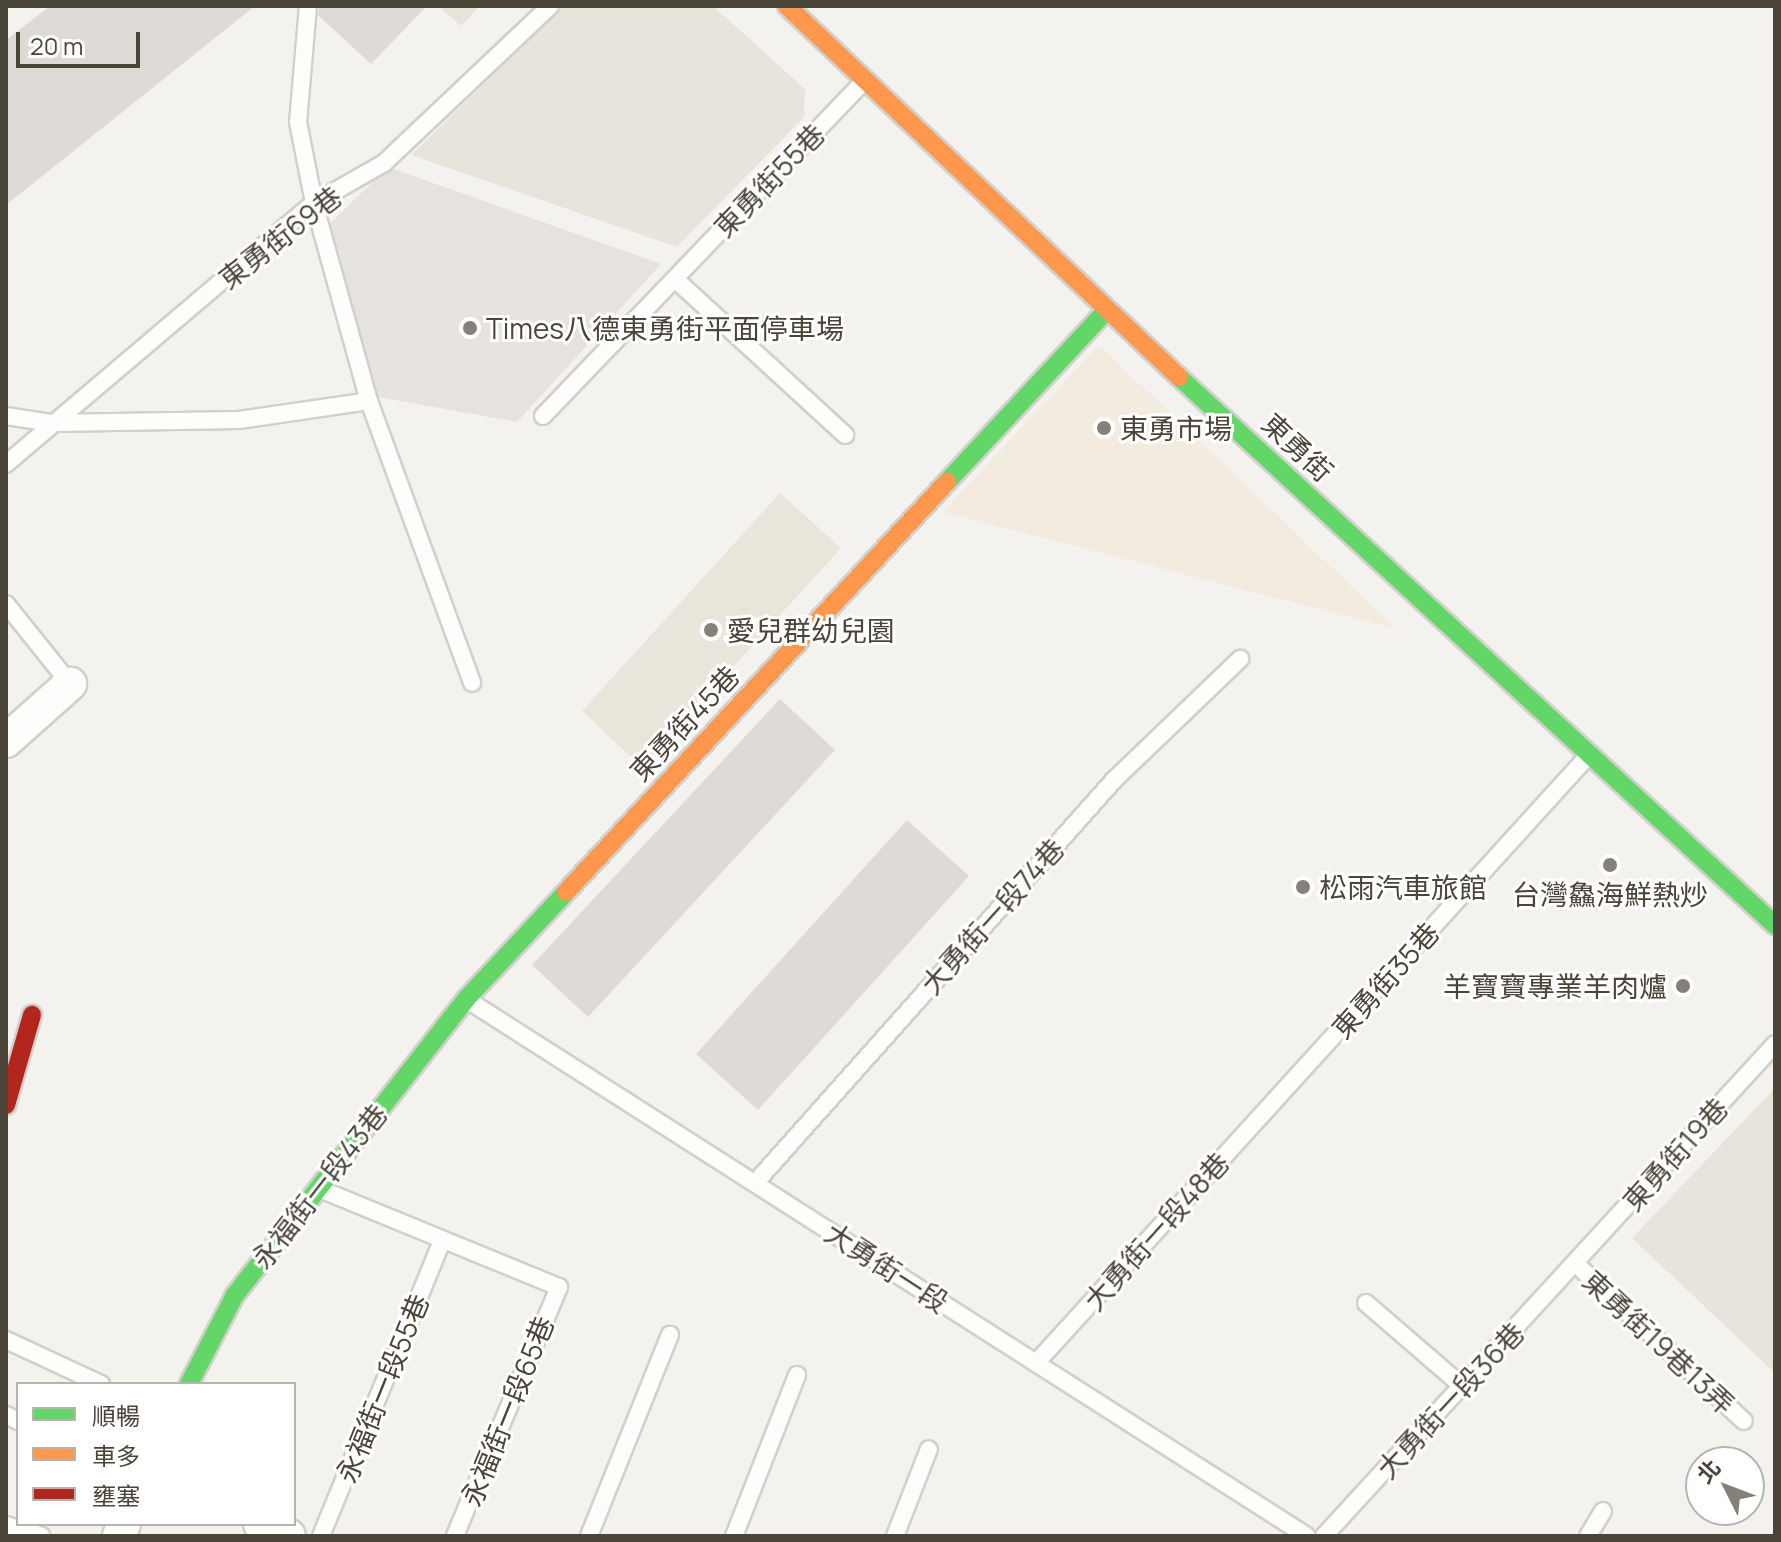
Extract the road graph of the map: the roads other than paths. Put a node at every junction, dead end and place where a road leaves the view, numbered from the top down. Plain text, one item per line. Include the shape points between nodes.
1 (308, 6) edge
2 (550, 6) edge
3 (787, 6) edge
4 (864, 81) junction
5 (314, 203) junction
6 (675, 279) junction
7 (1107, 310) junction
8 (369, 401) junction
9 (6, 416) edge
10 (543, 416) dead end
11 (52, 423) junction
12 (845, 435) dead end
13 (6, 464) edge
14 (6, 604) edge
15 (1240, 659) dead end
16 (472, 683) dead end
17 (70, 684) joint
18 (6, 741) edge
19 (1590, 754) junction
20 (1775, 925) edge
21 (466, 999) junction
22 (32, 1015) dead end
23 (1775, 1044) edge
24 (1276, 1099) joint
25 (6, 1105) edge
26 (755, 1183) junction
27 (317, 1187) junction
28 (442, 1241) junction
29 (1575, 1263) junction
30 (1366, 1303) dead end
31 (670, 1335) dead end
32 (6, 1340) edge
33 (1036, 1363) junction
34 (797, 1375) dead end
35 (97, 1382) edge
36 (190, 1382) edge
37 (1462, 1386) junction
38 (1744, 1421) dead end
39 (929, 1449) dead end
40 (1603, 1511) dead end
41 (6, 1525) edge
42 (265, 1526) edge
43 (41, 1536) edge
44 (289, 1536) edge
45 (321, 1536) edge
46 (455, 1536) edge
47 (589, 1536) edge
48 (734, 1536) edge
49 (895, 1536) edge
50 (1307, 1536) edge
51 (1324, 1536) edge
52 (1588, 1536) edge

1 - 5 lane via 298,122
2 - 5 lane, 東勇街69巷 via 384,163
3 - 4 street, 東勇街
4 - 6 lane, 東勇街55巷
4 - 7 street, 東勇街
5 - 8 lane
5 - 11 lane, 東勇街69巷
6 - 10 lane, 東勇街55巷
6 - 12 lane
7 - 19 street, 東勇街
7 - 21 street, 東勇街45巷
8 - 11 lane via 239,420
8 - 16 lane
9 - 11 lane
11 - 13 lane, 東勇街69巷
14 - 17 lane
15 - 26 lane, 大勇街一段74巷 via 1114,780
17 - 18 street
19 - 20 street, 東勇街
19 - 24 lane, 東勇街35巷
21 - 26 lane, 大勇街一段
21 - 27 street, 永福街一段43巷
22 - 25 street
23 - 29 lane, 東勇街19巷
24 - 33 lane, 大勇街一段48巷
26 - 33 lane, 大勇街一段
27 - 28 lane
27 - 36 street, 永福街一段43巷 via 235,1295
28 - 45 lane, 永福街一段55巷
28 - 46 lane, 永福街一段65巷 via 559,1287
29 - 37 lane, 大勇街一段36巷
29 - 38 lane, 東勇街19巷13弄
30 - 37 lane
31 - 47 lane
32 - 35 lane
33 - 50 lane, 大勇街一段
34 - 48 lane
37 - 51 lane, 大勇街一段36巷
39 - 49 lane
40 - 52 lane
41 - 43 lane
42 - 44 street

